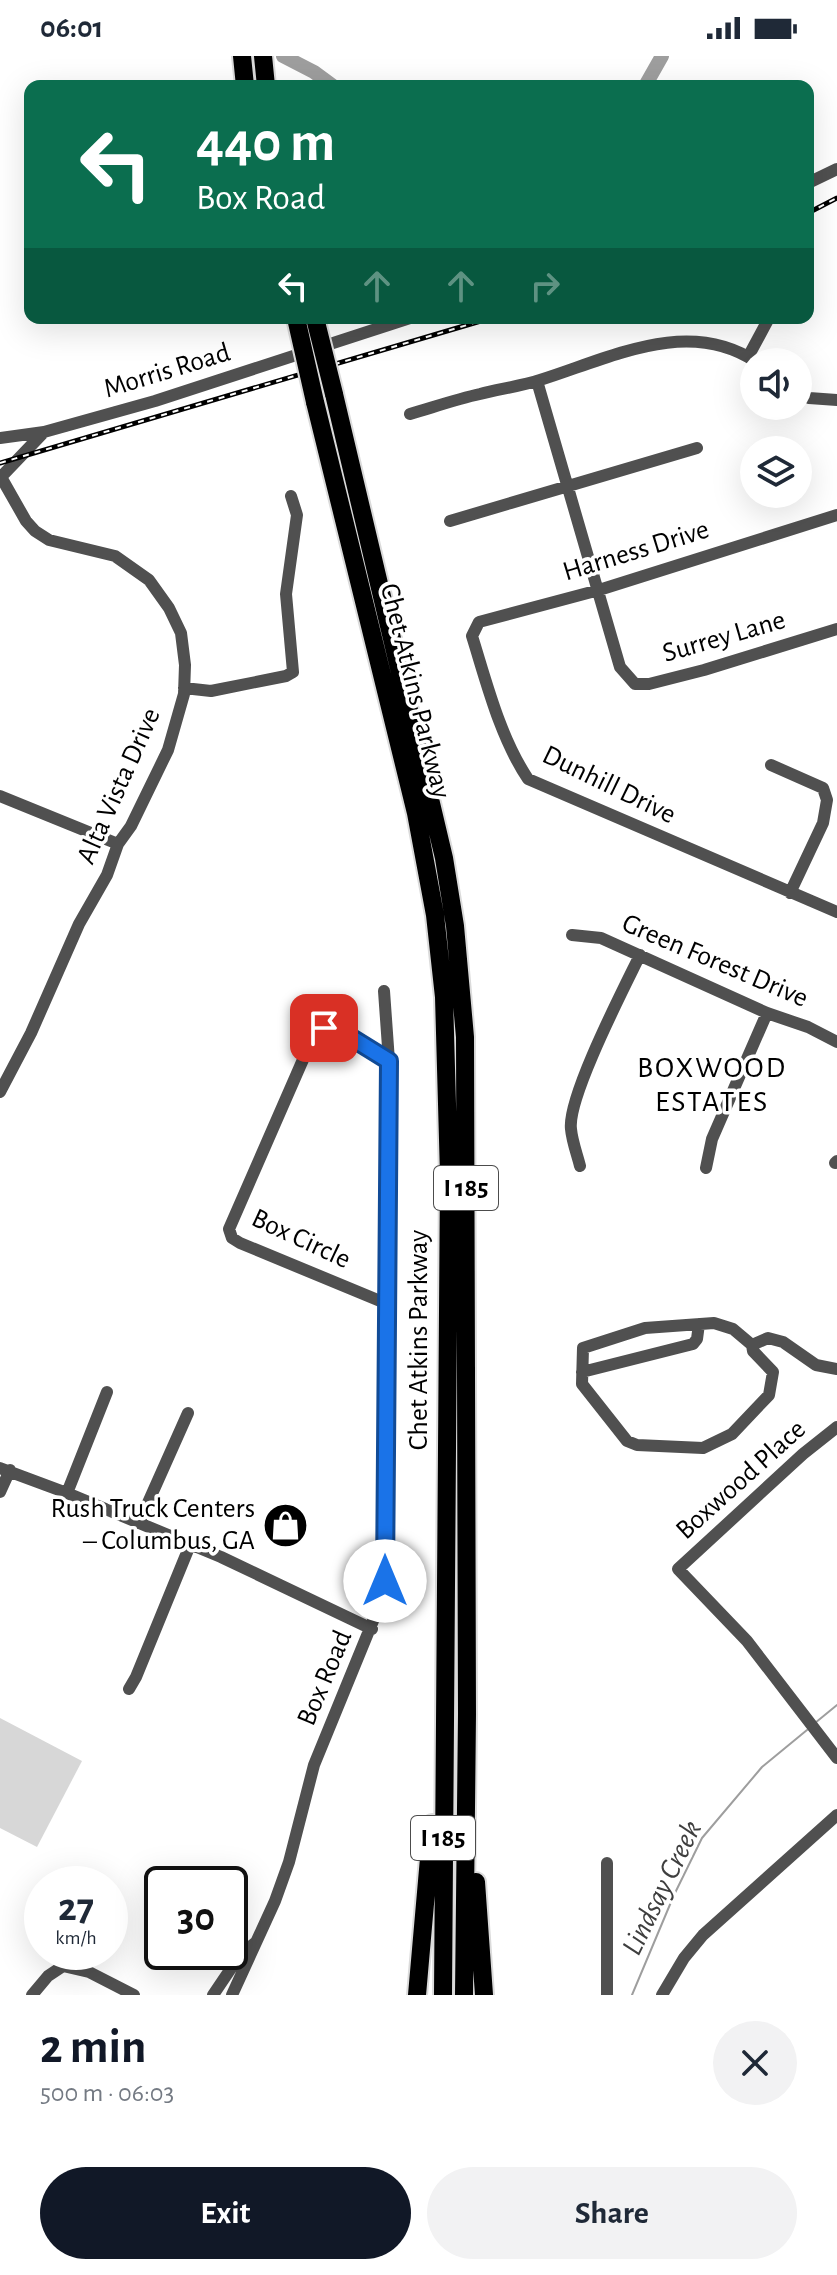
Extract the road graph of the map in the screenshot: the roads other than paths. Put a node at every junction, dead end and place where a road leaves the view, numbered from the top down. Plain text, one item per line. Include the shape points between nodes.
1 (242, 56) edge
2 (263, 56) edge
3 (244, 80) edge
4 (265, 80) edge
5 (837, 169) edge
6 (814, 180) edge
7 (297, 324) edge
8 (316, 324) edge
9 (392, 324) edge
10 (767, 324) edge
11 (757, 348) edge
12 (740, 355) edge
13 (537, 381) junction
14 (812, 398) edge
15 (837, 400) edge
16 (410, 414) dead end
17 (44, 432) junction
18 (0, 438) edge
19 (697, 448) dead end
20 (0, 478) edge
21 (567, 485) junction
22 (291, 496) dead end
23 (837, 515) edge
24 (450, 521) dead end
25 (599, 590) junction
26 (495, 617) joint
27 (837, 629) edge
28 (184, 688) junction
29 (771, 765) dead end
30 (0, 796) edge
31 (118, 844) junction
32 (790, 893) junction
33 (837, 912) edge
34 (572, 935) dead end
35 (640, 955) junction
36 (384, 991) dead end
37 (767, 1013) junction
38 (837, 1042) edge
39 (389, 1061) junction
40 (0, 1092) edge
41 (580, 1166) dead end
42 (706, 1168) dead end
43 (385, 1303) junction
44 (699, 1324) junction
45 (752, 1345) junction
46 (835, 1367) edge
47 (582, 1372) junction
48 (107, 1392) dead end
49 (188, 1413) dead end
50 (837, 1427) edge
51 (5, 1469) edge
52 (0, 1492) edge
53 (67, 1493) junction
54 (139, 1523) junction
55 (190, 1545) junction
56 (372, 1629) junction
57 (445, 1682) junction
58 (129, 1689) dead end
59 (467, 1714) junction
60 (837, 1758) edge
61 (837, 1815) edge
62 (607, 1863) dead end
63 (255, 1943) junction
64 (32, 1995) edge
65 (134, 1995) edge
66 (213, 1995) edge
67 (232, 1995) edge
68 (417, 1995) edge
69 (443, 1995) edge
70 (464, 1995) edge
71 (484, 1995) edge
72 (607, 1995) edge
73 (662, 1995) edge

1 - 3 highway
2 - 4 highway
5 - 6 street
7 - 57 highway, Chet Atkins Parkway / I 185, bridge via 416,813 444,997 449,1175
8 - 59 highway, Chet Atkins Parkway / I 185, bridge via 444,858 455,926 465,1037
9 - 17 street, Morris Road
10 - 11 street
12 - 13 street via 718,345 667,341
13 - 16 street
13 - 21 street
14 - 15 street
17 - 18 street, Morris Road
17 - 20 street
19 - 21 street
20 - 28 street, Alta Vista Drive via 35,531 49,540 115,556 149,580 181,633
21 - 24 street
21 - 25 street
22 - 28 street via 297,515 286,594 293,672 211,691
23 - 25 street, Harness Drive
25 - 26 street, Harness Drive
25 - 27 street, Surrey Lane via 620,667 635,684 704,670
26 - 32 street, Dunhill Drive via 479,622 472,636 494,705 528,779
28 - 31 street, Alta Vista Drive via 168,750
29 - 32 street via 823,788 827,800 823,823
30 - 31 street
31 - 40 street, Alta Vista Drive
32 - 33 street, Dunhill Drive
34 - 35 street, Green Forest Drive via 601,938
35 - 37 street, Green Forest Drive
35 - 41 street via 577,1099 570,1127
36 - 39 street, Box Road
37 - 38 street, Green Forest Drive
37 - 42 street via 712,1139
39 - 43 street, Box Road
39 - 43 street, Box Circle via 347,1035 324,1028 312,1039 229,1229 232,1238
43 - 56 street, Box Road via 385,1581
44 - 45 street via 733,1329
44 - 47 street via 693,1344
44 - 47 street via 645,1328 583,1348
45 - 46 street via 768,1338 816,1365
45 - 47 street via 773,1372 769,1395 732,1434 703,1448 627,1441 582,1384
48 - 53 street
49 - 54 street
50 - 60 street, Boxwood Place via 678,1569 747,1641
51 - 52 street
51 - 53 street
53 - 54 street
54 - 55 street
55 - 56 street
55 - 58 street
56 - 63 street, Box Road via 314,1765 289,1862
57 - 68 highway
57 - 69 highway, Chet Atkins Parkway / I 185
59 - 70 highway, Chet Atkins Parkway / I 185
59 - 71 highway
61 - 73 street via 703,1935
62 - 72 street
63 - 66 street, Box Road via 240,1955
63 - 67 street, Box Road
64 - 65 street via 63,1966 89,1972

